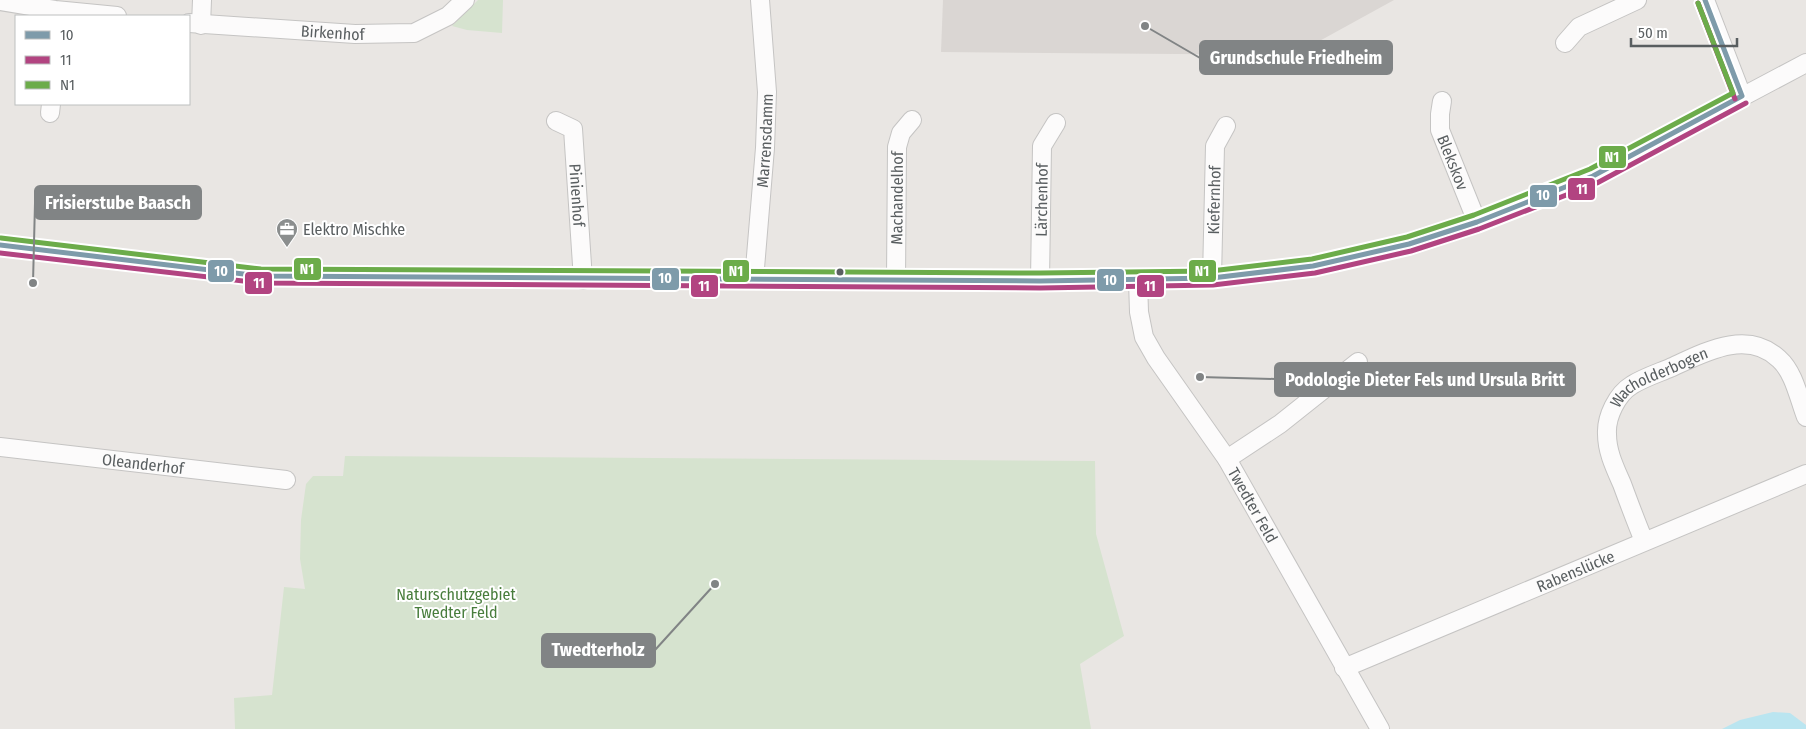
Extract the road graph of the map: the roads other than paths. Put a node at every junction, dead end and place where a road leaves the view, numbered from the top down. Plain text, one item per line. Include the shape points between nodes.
1 (202, 0) edge
2 (465, 0) edge
3 (760, 0) edge
4 (1637, 0) edge
5 (1705, 0) edge
6 (0, 1) edge
7 (55, 13) edge
8 (96, 15) edge
9 (195, 24) edge
10 (1565, 43) dead end
11 (1806, 62) edge
12 (1742, 96) junction
13 (1442, 101) dead end
14 (912, 120) dead end
15 (556, 121) dead end
16 (1056, 123) dead end
17 (1226, 126) dead end
18 (1477, 222) junction
19 (0, 245) edge
20 (1212, 278) junction
21 (583, 280) junction
22 (754, 280) junction
23 (896, 280) junction
24 (1138, 280) junction
25 (1040, 281) junction
26 (1358, 362) dead end
27 (1806, 417) edge
28 (0, 447) edge
29 (1227, 459) junction
30 (1806, 474) edge
31 (286, 480) dead end
32 (1644, 541) junction
33 (1344, 668) junction
34 (1380, 729) edge

1 - 9 street
2 - 9 street, Birkenhof via 448,16 414,33 355,34
3 - 22 street, Marrensdamm via 767,92
4 - 10 street via 1579,26
5 - 12 street
6 - 7 street
7 - 8 street
11 - 12 street
12 - 18 street via 1593,176
13 - 18 street, Blekskov via 1440,130
14 - 23 street, Machandelhof via 900,133 897,147
15 - 21 street, Pinienhof via 573,129
16 - 25 street, Lärchenhof via 1042,146
17 - 20 street, Kiefernhof via 1215,146
18 - 20 street via 1409,244 1349,258
19 - 21 street via 261,276
20 - 24 street
21 - 22 street
22 - 23 street
23 - 25 street
24 - 25 street
24 - 29 street, Twedter Feld via 1138,312 1144,337
26 - 29 street via 1280,424
27 - 32 street, Wacholderbogen via 1791,377 1780,359 1749,344 1713,349 1631,385 1610,414 1607,433 1609,453
28 - 31 street, Oleanderhof
29 - 33 street, Twedter Feld
30 - 32 street, Rabenslücke
32 - 33 street, Rabenslücke
33 - 34 street, Twedter Feld

